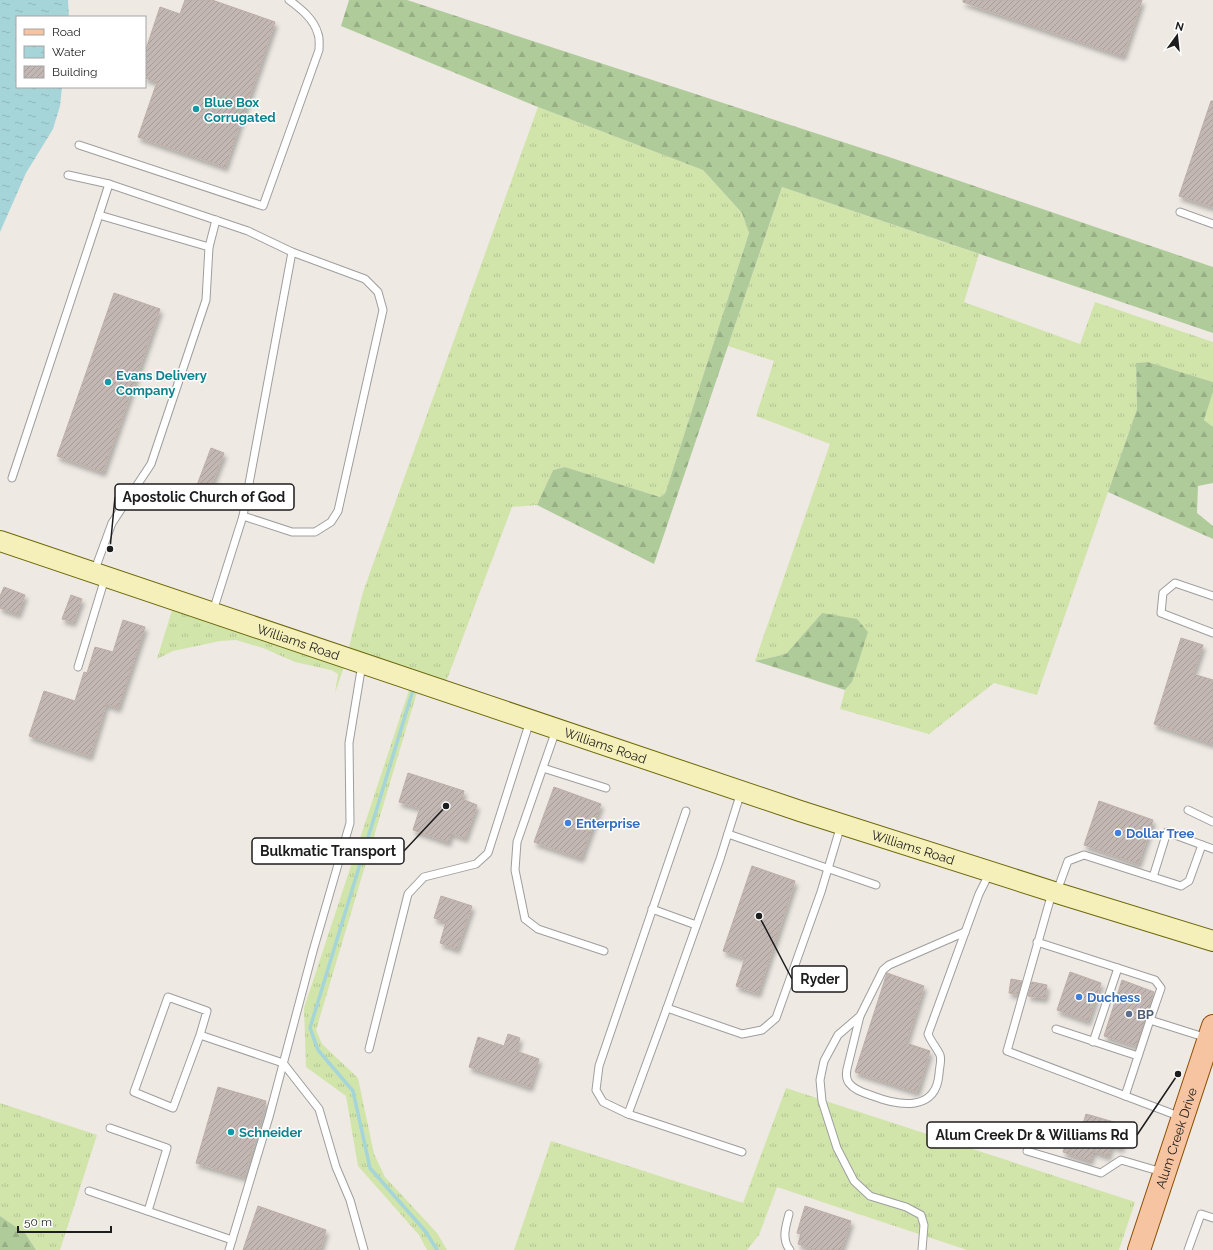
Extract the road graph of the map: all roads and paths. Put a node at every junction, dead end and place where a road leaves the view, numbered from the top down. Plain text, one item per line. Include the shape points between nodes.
1 (289, 0) edge
2 (79, 145) dead end
3 (68, 175) dead end
4 (109, 184) junction
5 (1180, 212) dead end
6 (100, 215) junction
7 (216, 220) junction
8 (1213, 224) edge
9 (209, 247) junction
10 (292, 252) junction
11 (12, 478) dead end
12 (243, 516) junction
13 (0, 541) edge
14 (100, 574) junction
15 (1213, 596) edge
16 (212, 613) junction
17 (1213, 633) edge
18 (362, 664) junction
19 (78, 667) dead end
20 (530, 721) junction
21 (556, 730) junction
22 (543, 768) junction
23 (606, 788) dead end
24 (741, 791) junction
25 (1188, 810) dead end
26 (686, 811) dead end
27 (1213, 822) edge
28 (841, 824) junction
29 (728, 834) junction
30 (1202, 845) junction
31 (1213, 849) edge
32 (828, 868) junction
33 (990, 872) junction
34 (1153, 877) junction
35 (876, 885) dead end
36 (1054, 892) junction
37 (652, 909) junction
38 (696, 926) junction
39 (965, 932) junction
40 (1213, 941) edge
41 (1037, 942) junction
42 (604, 951) dead end
43 (1118, 968) junction
44 (667, 1008) junction
45 (860, 1016) junction
46 (1150, 1020) junction
47 (1056, 1029) dead end
48 (1211, 1032) edge
49 (200, 1035) junction
50 (1093, 1042) junction
51 (369, 1049) dead end
52 (1138, 1056) junction
53 (283, 1063) junction
54 (1124, 1096) junction
55 (628, 1114) junction
56 (1183, 1118) junction
57 (110, 1128) dead end
58 (1027, 1151) dead end
59 (742, 1152) dead end
60 (1164, 1173) junction
61 (89, 1191) dead end
62 (148, 1211) junction
63 (789, 1214) dead end
64 (1213, 1218) edge
65 (232, 1240) junction
66 (229, 1250) edge
67 (364, 1250) edge
68 (790, 1250) edge
69 (922, 1250) edge
70 (1139, 1250) edge
71 (1188, 1250) edge

1 - 2 lane via 312,21 318,34 319,50 263,206
3 - 4 lane
4 - 6 lane
4 - 7 lane
5 - 8 lane
6 - 9 lane
6 - 11 lane
7 - 9 lane
7 - 10 lane via 248,231
9 - 14 lane via 206,300 151,464 112,523
10 - 12 lane
10 - 12 lane via 365,279 378,292 383,310 338,511 331,522 315,532 292,532
12 - 16 lane
13 - 14 main road, Williams Road
14 - 16 main road, Williams Road
14 - 19 lane
15 - 17 lane via 1175,583 1163,593 1161,613
16 - 18 main road, Williams Road
18 - 20 main road, Williams Road
18 - 53 lane via 349,743 350,823
20 - 21 main road, Williams Road
20 - 51 lane via 488,854 476,864 424,878 408,894
21 - 22 lane
21 - 24 main road, Williams Road
22 - 23 lane
22 - 42 lane via 517,842 515,870 525,919 538,929
24 - 28 main road, Williams Road
24 - 29 lane
25 - 27 lane
26 - 37 lane
28 - 32 lane
28 - 33 main road, Williams Road
29 - 32 lane
29 - 38 lane
30 - 31 lane
30 - 34 lane via 1189,881 1181,886
30 - 34 lane via 1167,832
32 - 35 lane
32 - 44 lane via 822,892 776,1018 762,1030 742,1034
33 - 36 main road, Williams Road
33 - 39 lane
34 - 36 lane via 1084,854 1068,861
36 - 40 main road, Williams Road
36 - 41 lane
37 - 38 lane
37 - 55 lane via 599,1066 596,1090 603,1102
38 - 44 lane
39 - 45 lane via 889,964 883,970
39 - 45 lane via 928,1034 940,1056 939,1077 934,1091 926,1098 915,1104 905,1104 857,1090 850,1084 846,1077 846,1069
41 - 43 lane
41 - 54 lane via 1007,1051
43 - 46 lane via 1155,980 1160,988
43 - 50 lane
44 - 55 lane
45 - 69 lane via 838,1035 824,1061 820,1080 822,1101 838,1148 854,1181 870,1196 906,1207 921,1215 924,1225
46 - 48 lane
46 - 52 lane
47 - 50 lane
48 - 56 main road, Alum Creek Drive
49 - 49 lane via 173,1108 134,1092 168,997 208,1011
49 - 53 lane
50 - 52 lane
52 - 54 lane
53 - 65 lane
53 - 67 lane via 319,1109
54 - 56 lane
55 - 59 lane
56 - 60 main road, Alum Creek Drive
57 - 62 lane via 167,1148
58 - 60 lane via 1101,1173 1121,1160
60 - 70 main road, Alum Creek Drive
61 - 62 lane
62 - 65 lane
63 - 68 lane via 784,1234
64 - 71 lane via 1201,1214
65 - 66 lane

